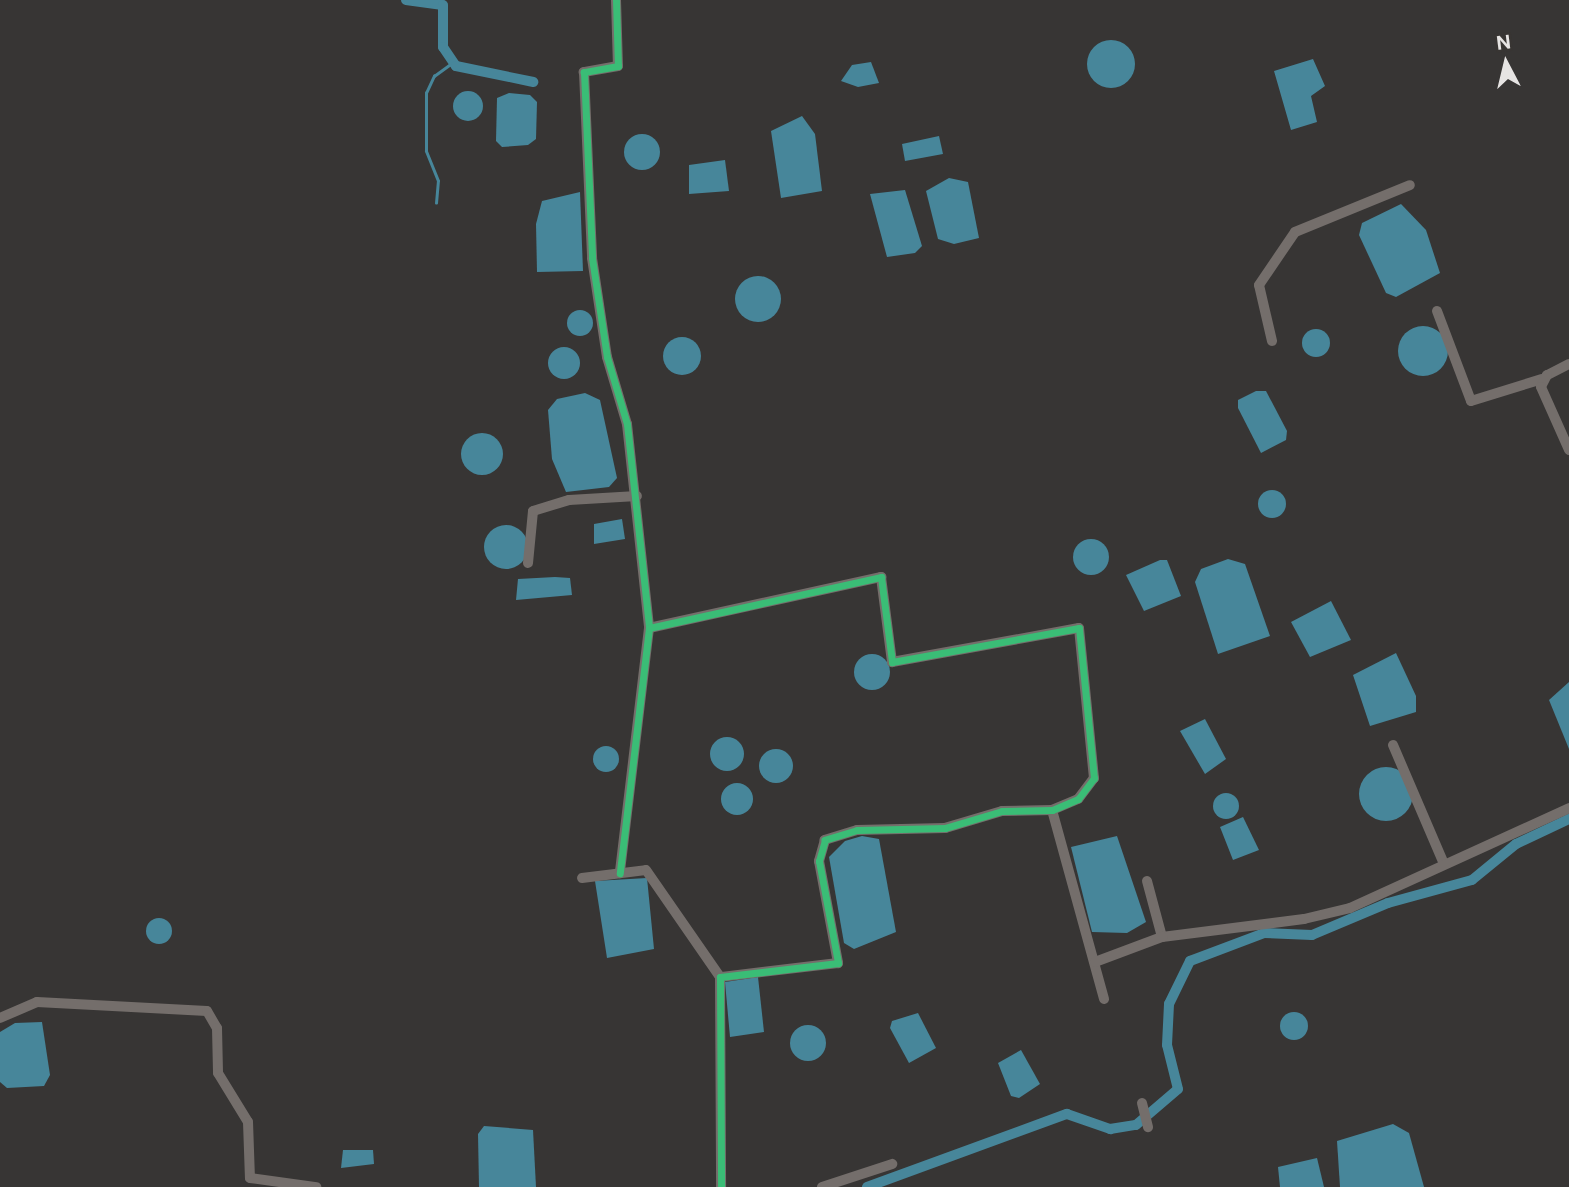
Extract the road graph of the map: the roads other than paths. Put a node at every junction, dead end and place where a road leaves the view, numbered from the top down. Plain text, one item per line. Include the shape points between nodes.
1 (616, 0) edge
2 (1410, 185) dead end
3 (1437, 311) dead end
4 (1272, 341) dead end
5 (1569, 364) edge
6 (1542, 379) junction
7 (1569, 450) edge
8 (637, 496) junction
9 (527, 563) dead end
10 (649, 628) junction
11 (1393, 745) dead end
12 (1569, 808) edge
13 (1052, 810) junction
14 (1444, 864) junction
15 (620, 873) junction
16 (582, 878) dead end
17 (1147, 881) dead end
18 (1162, 937) junction
19 (1095, 962) junction
20 (720, 977) junction
21 (1104, 999) dead end
22 (0, 1018) edge
23 (1142, 1104) dead end
24 (1147, 1127) dead end
25 (892, 1164) dead end
26 (316, 1187) edge
27 (721, 1187) edge
28 (822, 1187) edge

1 - 8 street via 618,66 584,72 587,188 607,357 626,424
2 - 4 street via 1295,232 1259,285
3 - 6 street via 1471,401
5 - 6 street
6 - 7 street
8 - 9 street via 569,500 533,511
8 - 10 street
10 - 13 street via 881,577 892,662 1079,628 1094,778 1078,799
10 - 15 street
11 - 14 street
12 - 14 street
13 - 19 street
13 - 20 street via 1002,811 935,830 857,830 825,839 818,861 838,963
14 - 18 street via 1338,911
15 - 16 street
15 - 20 street via 646,870
17 - 18 street
18 - 19 street
19 - 21 street
20 - 27 street
22 - 26 street via 37,1002 207,1011 217,1028 218,1073 248,1122 250,1178
23 - 24 street
25 - 28 street

